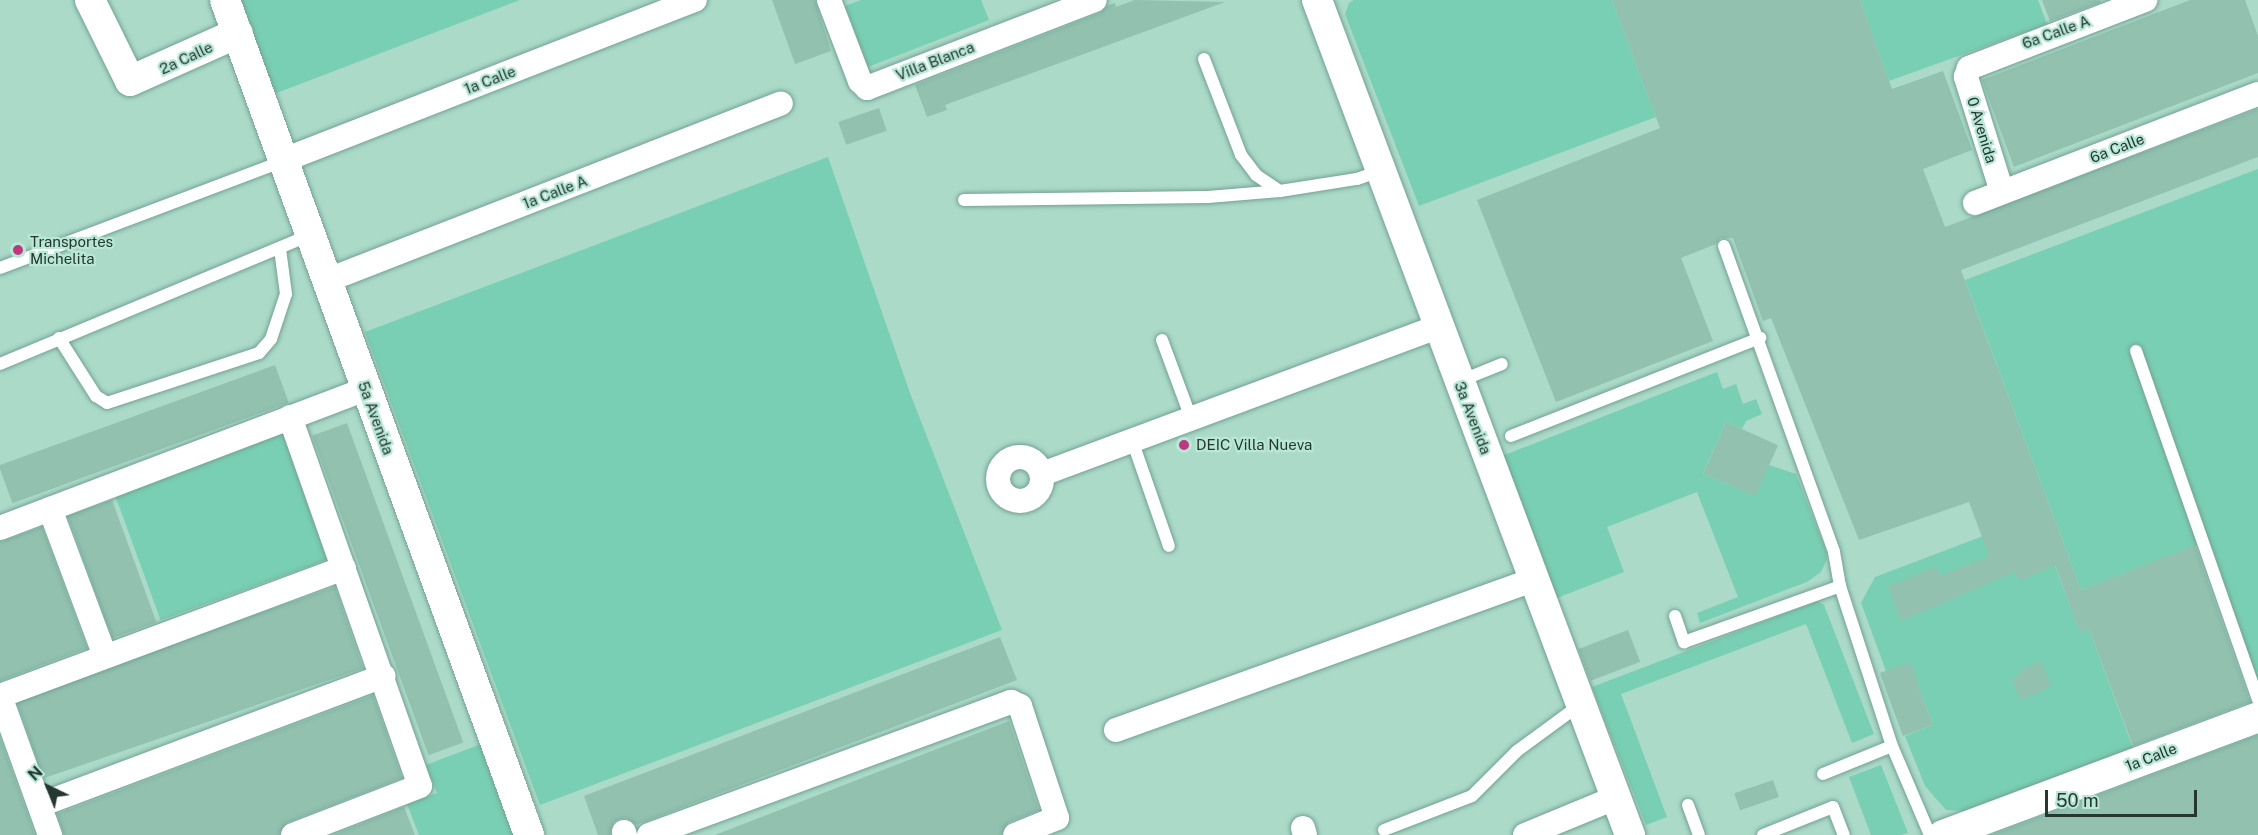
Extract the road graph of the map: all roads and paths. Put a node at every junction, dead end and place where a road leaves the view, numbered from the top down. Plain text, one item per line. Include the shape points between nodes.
1 (90, 0) edge
2 (225, 0) edge
3 (695, 0) edge
4 (829, 0) edge
5 (1095, 0) edge
6 (1317, 0) edge
7 (2145, 0) edge
8 (238, 33) junction
9 (1204, 59) dead end
10 (1969, 68) joint
11 (2258, 94) edge
12 (781, 103) dead end
13 (284, 160) junction
14 (1381, 170) junction
15 (1280, 191) junction
16 (2002, 192) junction
17 (964, 200) dead end
18 (1975, 203) dead end
19 (312, 234) junction
20 (1724, 246) dead end
21 (280, 249) junction
22 (0, 268) edge
23 (328, 280) junction
24 (1439, 326) junction
25 (59, 338) junction
26 (1760, 338) junction
27 (1162, 340) dead end
28 (2136, 351) dead end
29 (0, 364) edge
30 (1502, 364) dead end
31 (1458, 381) junction
32 (365, 389) junction
33 (290, 417) junction
34 (1191, 418) junction
35 (1511, 436) dead end
36 (1132, 440) junction
37 (1042, 474) dead end
38 (50, 508) junction
39 (0, 528) edge
40 (1169, 546) dead end
41 (344, 568) junction
42 (1535, 579) junction
43 (1840, 586) junction
44 (1675, 616) dead end
45 (105, 656) junction
46 (384, 676) junction
47 (0, 696) edge
48 (2258, 699) edge
49 (1582, 703) junction
50 (2258, 717) edge
51 (1116, 730) dead end
52 (1892, 746) junction
53 (1823, 774) dead end
54 (1617, 797) junction
55 (40, 805) junction
56 (1688, 805) dead end
57 (1384, 830) dead end
58 (50, 835) edge
59 (293, 835) edge
60 (530, 835) edge
61 (649, 835) edge
62 (1015, 835) edge
63 (1525, 835) edge
64 (1630, 835) edge
65 (1699, 835) edge
66 (1763, 835) edge
67 (1844, 835) edge
68 (1930, 835) edge
69 (1943, 835) edge

1 - 8 street, 2a Calle via 126,78 134,82
2 - 8 street, 5a Avenida
3 - 13 street, 1a Calle
4 - 5 street, Villa Blanca via 860,81 867,88
6 - 14 street, 3a Avenida
7 - 10 street, 6a Calle A
8 - 13 street, 5a Avenida
9 - 15 lane via 1241,155 1256,175
10 - 16 street, 0 Avenida via 1966,77
11 - 16 street, 6a Calle
12 - 23 street, 1a Calle A
13 - 19 street, 5a Avenida
13 - 22 lane
14 - 15 lane via 1357,179
14 - 24 street, 3a Avenida
15 - 17 lane via 1208,197
16 - 18 street, 6a Calle
19 - 21 lane
19 - 23 street, 5a Avenida
20 - 26 lane
21 - 25 lane
21 - 25 lane via 286,294 271,339 259,353 107,403 96,396
23 - 32 street, 5a Avenida
24 - 31 street, 3a Avenida
24 - 34 street
25 - 29 lane
26 - 35 lane
26 - 43 lane via 1834,552
27 - 34 lane
28 - 48 lane
30 - 31 lane
31 - 42 street, 3a Avenida
32 - 33 street
32 - 60 street, 5a Avenida
33 - 38 street
33 - 41 street
34 - 36 street
36 - 37 street
36 - 40 lane
38 - 39 street
38 - 45 street
41 - 45 street
41 - 46 street
42 - 49 street, 3a Avenida
42 - 51 street
43 - 44 lane via 1684,642
43 - 52 lane
45 - 47 street
46 - 55 street
46 - 59 street via 420,786
47 - 55 street
49 - 54 street, 3a Avenida
49 - 57 lane via 1517,751 1472,796
50 - 69 street, 1a Calle
52 - 53 lane
52 - 68 lane
54 - 63 street
54 - 64 street, 3a Avenida
55 - 58 street
56 - 65 lane
61 - 62 street via 1016,702 1057,818
66 - 67 lane via 1833,807

